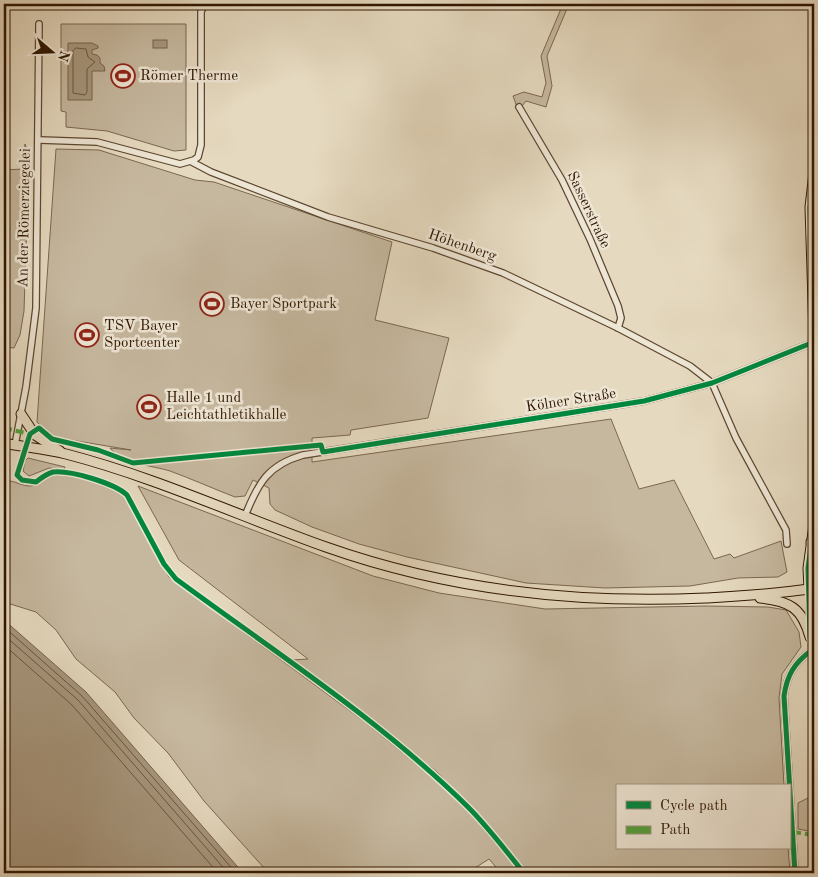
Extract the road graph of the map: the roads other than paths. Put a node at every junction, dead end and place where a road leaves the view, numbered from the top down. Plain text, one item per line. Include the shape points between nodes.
1 (204, 4) edge
2 (39, 24) dead end
3 (519, 107) dead end
4 (40, 140) junction
5 (192, 162) junction
6 (814, 173) edge
7 (812, 206) edge
8 (618, 328) junction
9 (814, 334) edge
10 (814, 342) edge
11 (712, 383) junction
12 (22, 414) junction
13 (4, 443) edge
14 (15, 445) junction
15 (64, 454) junction
16 (244, 516) junction
17 (814, 525) edge
18 (811, 542) junction
19 (787, 544) dead end
20 (814, 560) edge
21 (811, 588) edge
22 (745, 596) junction
23 (810, 637) junction
24 (812, 650) junction
25 (814, 657) edge
26 (789, 784) edge
27 (790, 793) edge
28 (795, 873) edge

1 - 5 street via 201,12 201,145
2 - 4 street, An der Römerziegelei
3 - 8 street, Sasserstraße via 562,180 590,239 618,306 621,318
4 - 5 street, An der Römerziegelei via 97,142 166,162
4 - 12 street, An der Römerziegelei via 36,308
5 - 8 street, Höhenberg via 328,218 433,248 502,273
6 - 7 main road
7 - 9 main road
8 - 11 street, Höhenberg via 690,366
10 - 11 street, Kölner Straße
11 - 16 street, Kölner Straße via 606,409 288,460 264,478
11 - 19 street via 736,438 786,530
12 - 14 street, An der Römerziegelei
12 - 15 main road via 35,434
13 - 14 main road
14 - 15 main road
15 - 16 main road via 174,488
16 - 22 main road via 374,562 507,591 615,600
17 - 18 main road
18 - 20 main road
18 - 21 main road via 808,568
21 - 22 main road
21 - 23 street
22 - 23 main road via 794,607 805,620
23 - 24 street
24 - 25 street
24 - 26 street via 792,668 786,681 784,696
27 - 28 street

